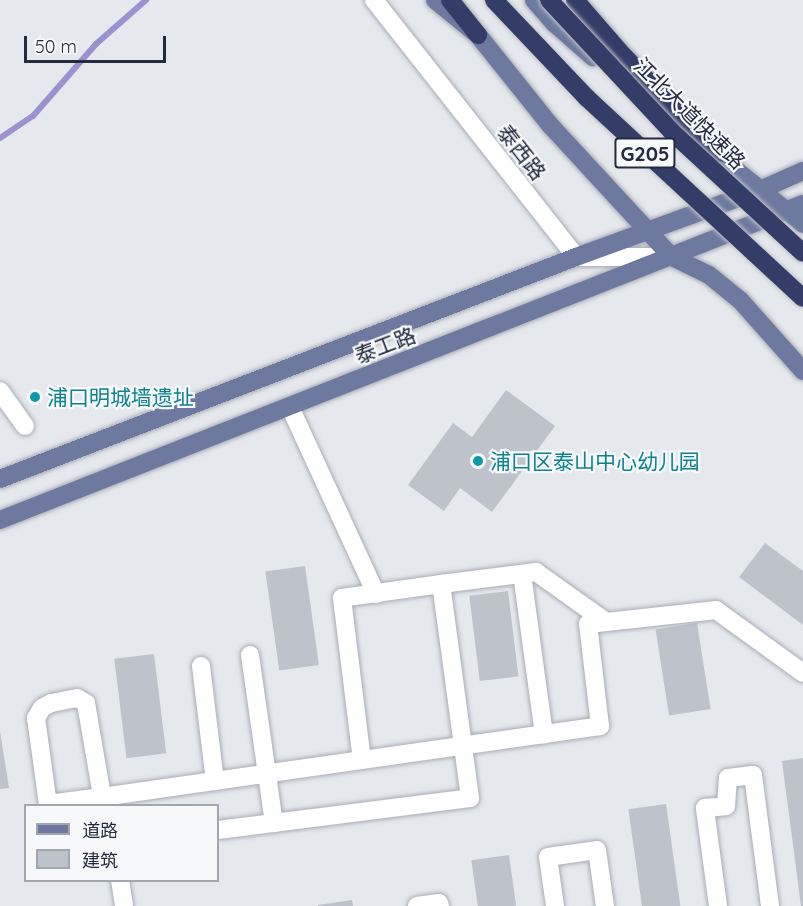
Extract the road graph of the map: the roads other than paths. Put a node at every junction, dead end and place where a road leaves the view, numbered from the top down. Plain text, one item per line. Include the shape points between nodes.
1 (374, 0) edge
2 (435, 0) edge
3 (450, 0) edge
4 (494, 0) edge
5 (534, 0) edge
6 (549, 0) edge
7 (575, 0) edge
8 (478, 35) junction
9 (718, 154) junction
10 (803, 171) edge
11 (760, 190) junction
12 (795, 208) edge
13 (803, 224) edge
14 (648, 232) junction
15 (803, 254) edge
16 (672, 256) junction
17 (576, 257) junction
18 (803, 298) edge
19 (803, 370) edge
20 (0, 391) edge
21 (290, 406) junction
22 (25, 426) dead end
23 (0, 479) edge
24 (0, 520) edge
25 (522, 574) junction
26 (441, 584) junction
27 (376, 594) junction
28 (606, 622) junction
29 (250, 655) dead end
30 (201, 666) dead end
31 (803, 673) edge
32 (544, 734) junction
33 (464, 745) junction
34 (362, 760) junction
35 (268, 773) junction
36 (215, 781) junction
37 (158, 797) edge
38 (107, 799) edge
39 (274, 823) junction
40 (219, 830) edge
41 (120, 882) edge
42 (119, 905) edge
43 (417, 906) edge
44 (440, 906) edge
45 (555, 906) edge
46 (605, 906) edge
47 (718, 906) edge
48 (770, 906) edge

1 - 17 street, 泰西路
2 - 8 main road, 泰西路
3 - 8 highway
4 - 18 highway, G205, bridge via 587,98
5 - 9 main road via 554,23 650,106
6 - 15 highway, 江北大道快速路 / G205, bridge via 672,132
7 - 9 highway
8 - 14 main road, 泰西路 via 551,126
9 - 11 main road
10 - 11 main road, 泰工路
11 - 12 main road
11 - 14 main road, 泰工路
12 - 13 main road
12 - 16 main road, 泰工路
14 - 16 main road, 泰西路
14 - 17 main road, 泰工路
16 - 17 street, 泰西路
16 - 19 main road, 泰西路 via 709,276 740,300
16 - 21 main road, 泰工路
17 - 23 main road, 泰工路
20 - 22 street
21 - 24 main road, 泰工路
21 - 27 street
25 - 26 street
25 - 28 street via 536,572
25 - 32 street
26 - 27 street
26 - 33 street
27 - 34 street via 342,598
28 - 31 street via 716,610
28 - 32 street via 588,624 600,726
29 - 35 street
30 - 36 street
32 - 33 street
33 - 34 street
33 - 39 street via 470,798
34 - 35 street
35 - 36 street
35 - 39 street
36 - 37 street
37 - 38 street
38 - 38 street via 48,804 36,718 42,708 77,698 86,703
39 - 40 street
41 - 42 street
43 - 44 street
45 - 46 street via 548,857 597,850
47 - 48 street via 705,808 726,806 728,778 753,775

